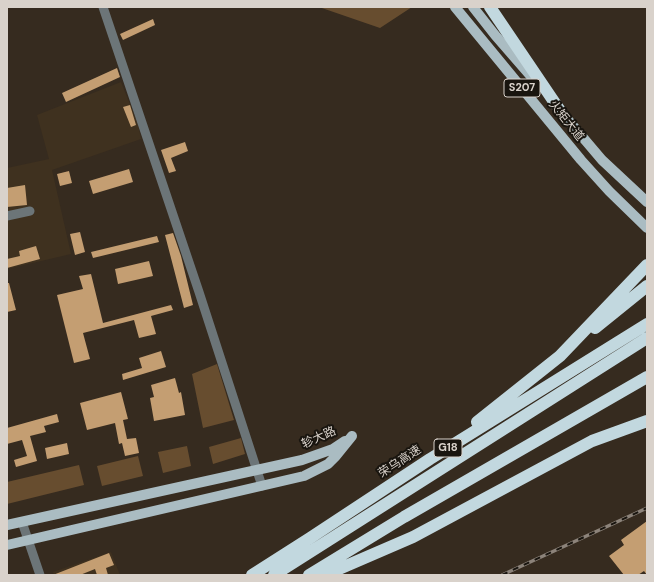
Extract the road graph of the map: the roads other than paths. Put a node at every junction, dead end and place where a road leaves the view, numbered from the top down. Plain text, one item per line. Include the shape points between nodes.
1 (103, 7) edge
2 (455, 7) edge
3 (474, 7) edge
4 (490, 7) edge
5 (561, 112) junction
6 (647, 202) edge
7 (30, 211) dead end
8 (7, 216) edge
9 (647, 228) edge
10 (647, 264) edge
11 (647, 286) edge
12 (647, 324) edge
13 (647, 338) edge
14 (560, 356) junction
15 (647, 377) edge
16 (647, 421) edge
17 (430, 459) junction
18 (257, 470) junction
19 (262, 486) junction
20 (22, 522) junction
21 (7, 525) edge
22 (27, 540) junction
23 (7, 545) edge
24 (40, 575) edge
25 (252, 575) edge
26 (274, 575) edge
27 (310, 575) edge
28 (325, 575) edge

1 - 18 street
2 - 9 main road, 火矩大道 / S207 via 589,168
3 - 5 main road, 火矩大道 / S207
4 - 5 highway
5 - 6 main road, 火矩大道 / S207 via 602,160
7 - 8 street
10 - 14 highway
11 - 14 highway
12 - 17 highway, 荣乌高速 / G18
13 - 26 highway, G18
14 - 17 highway
15 - 27 highway via 404,517
16 - 28 highway via 592,441 413,537
17 - 25 highway, 荣乌高速 / G18
18 - 19 street
18 - 19 main road, 轸大路 via 317,455 333,449 352,436 335,458 320,469 304,476
18 - 20 main road, 轸大路
19 - 22 main road, 轸大路
20 - 21 main road, 轸大路
20 - 22 street
22 - 23 main road, 轸大路
22 - 24 street

